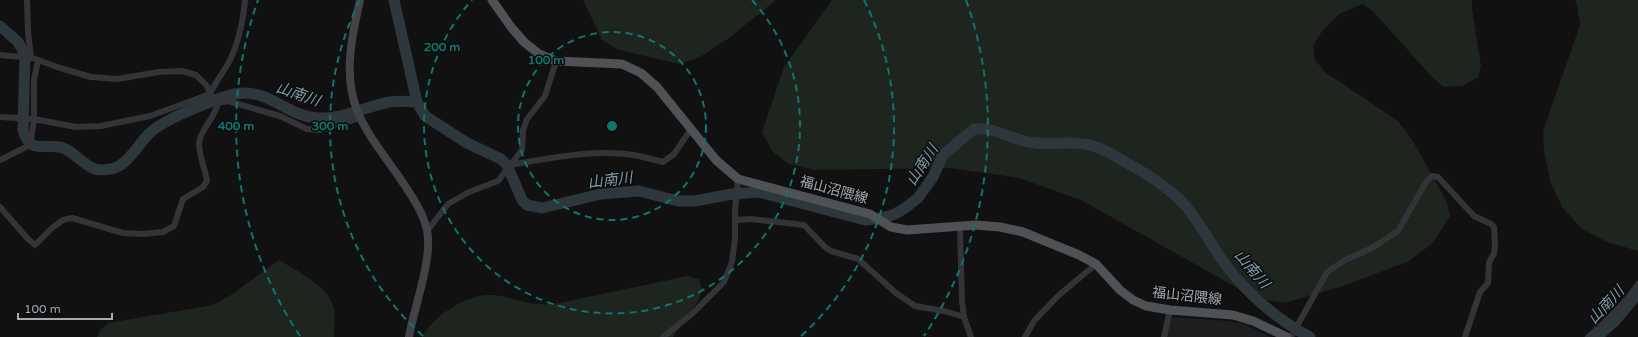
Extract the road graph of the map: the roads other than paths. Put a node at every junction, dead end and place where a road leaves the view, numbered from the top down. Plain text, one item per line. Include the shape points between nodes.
1 (27, 0) edge
2 (244, 0) edge
3 (360, 0) edge
4 (492, 0) edge
5 (0, 55) edge
6 (34, 59) junction
7 (556, 61) junction
8 (210, 94) junction
9 (218, 103) junction
10 (0, 117) edge
11 (360, 118) junction
12 (34, 119) junction
13 (692, 129) junction
14 (0, 160) edge
15 (510, 165) junction
16 (738, 179) junction
17 (0, 207) edge
18 (735, 220) junction
19 (960, 226) junction
20 (427, 231) junction
21 (1096, 264) junction
22 (1638, 284) edge
23 (1170, 310) junction
24 (964, 317) junction
25 (1290, 336) edge
26 (409, 337) edge
27 (663, 337) edge
28 (971, 337) edge
29 (1025, 337) edge
30 (1164, 337) edge
31 (1465, 337) edge
32 (1588, 337) edge

1 - 6 street via 28,32
2 - 8 street via 236,45 230,61 213,85
3 - 11 street via 353,31 350,68 352,91
4 - 7 main road, 福山沼隈線 via 524,42 539,54
5 - 6 street
6 - 8 street via 91,77 117,79 182,71 196,75 207,86
6 - 12 street
7 - 13 main road, 福山沼隈線 via 622,64 641,73 657,87
7 - 15 street via 545,96 527,119 523,130 522,150
8 - 9 street
8 - 12 street via 150,116 101,126 76,127
9 - 11 street via 228,101 280,116 307,129 319,130
9 - 17 street via 212,120 199,142 207,180 203,187 182,199 174,226 168,230 143,234 123,233 72,218 63,220 52,228 35,245
10 - 12 street
11 - 20 street via 418,205
12 - 14 street via 33,134 26,147
13 - 15 street via 674,154 663,162 639,156 591,154
13 - 16 main road, 福山沼隈線 via 716,160
15 - 20 street via 498,181 469,192 448,204
16 - 18 street
16 - 19 main road, 福山沼隈線 via 870,214 891,227 907,230
18 - 24 street via 750,219 804,225 825,247 858,259 896,293 915,306
18 - 27 street via 732,262 724,282 692,314
19 - 21 main road, 福山沼隈線 via 1000,227 1023,232
19 - 24 street
20 - 26 street via 425,268
21 - 23 main road, 福山沼隈線 via 1133,300 1146,306
21 - 29 street via 1044,310
22 - 32 street via 1615,313
23 - 25 main road, 福山沼隈線 via 1233,315
23 - 30 street
24 - 28 street
25 - 31 street via 1327,272 1398,231 1432,176 1438,177 1474,216 1494,227 1494,254 1489,262 1488,283 1480,292

